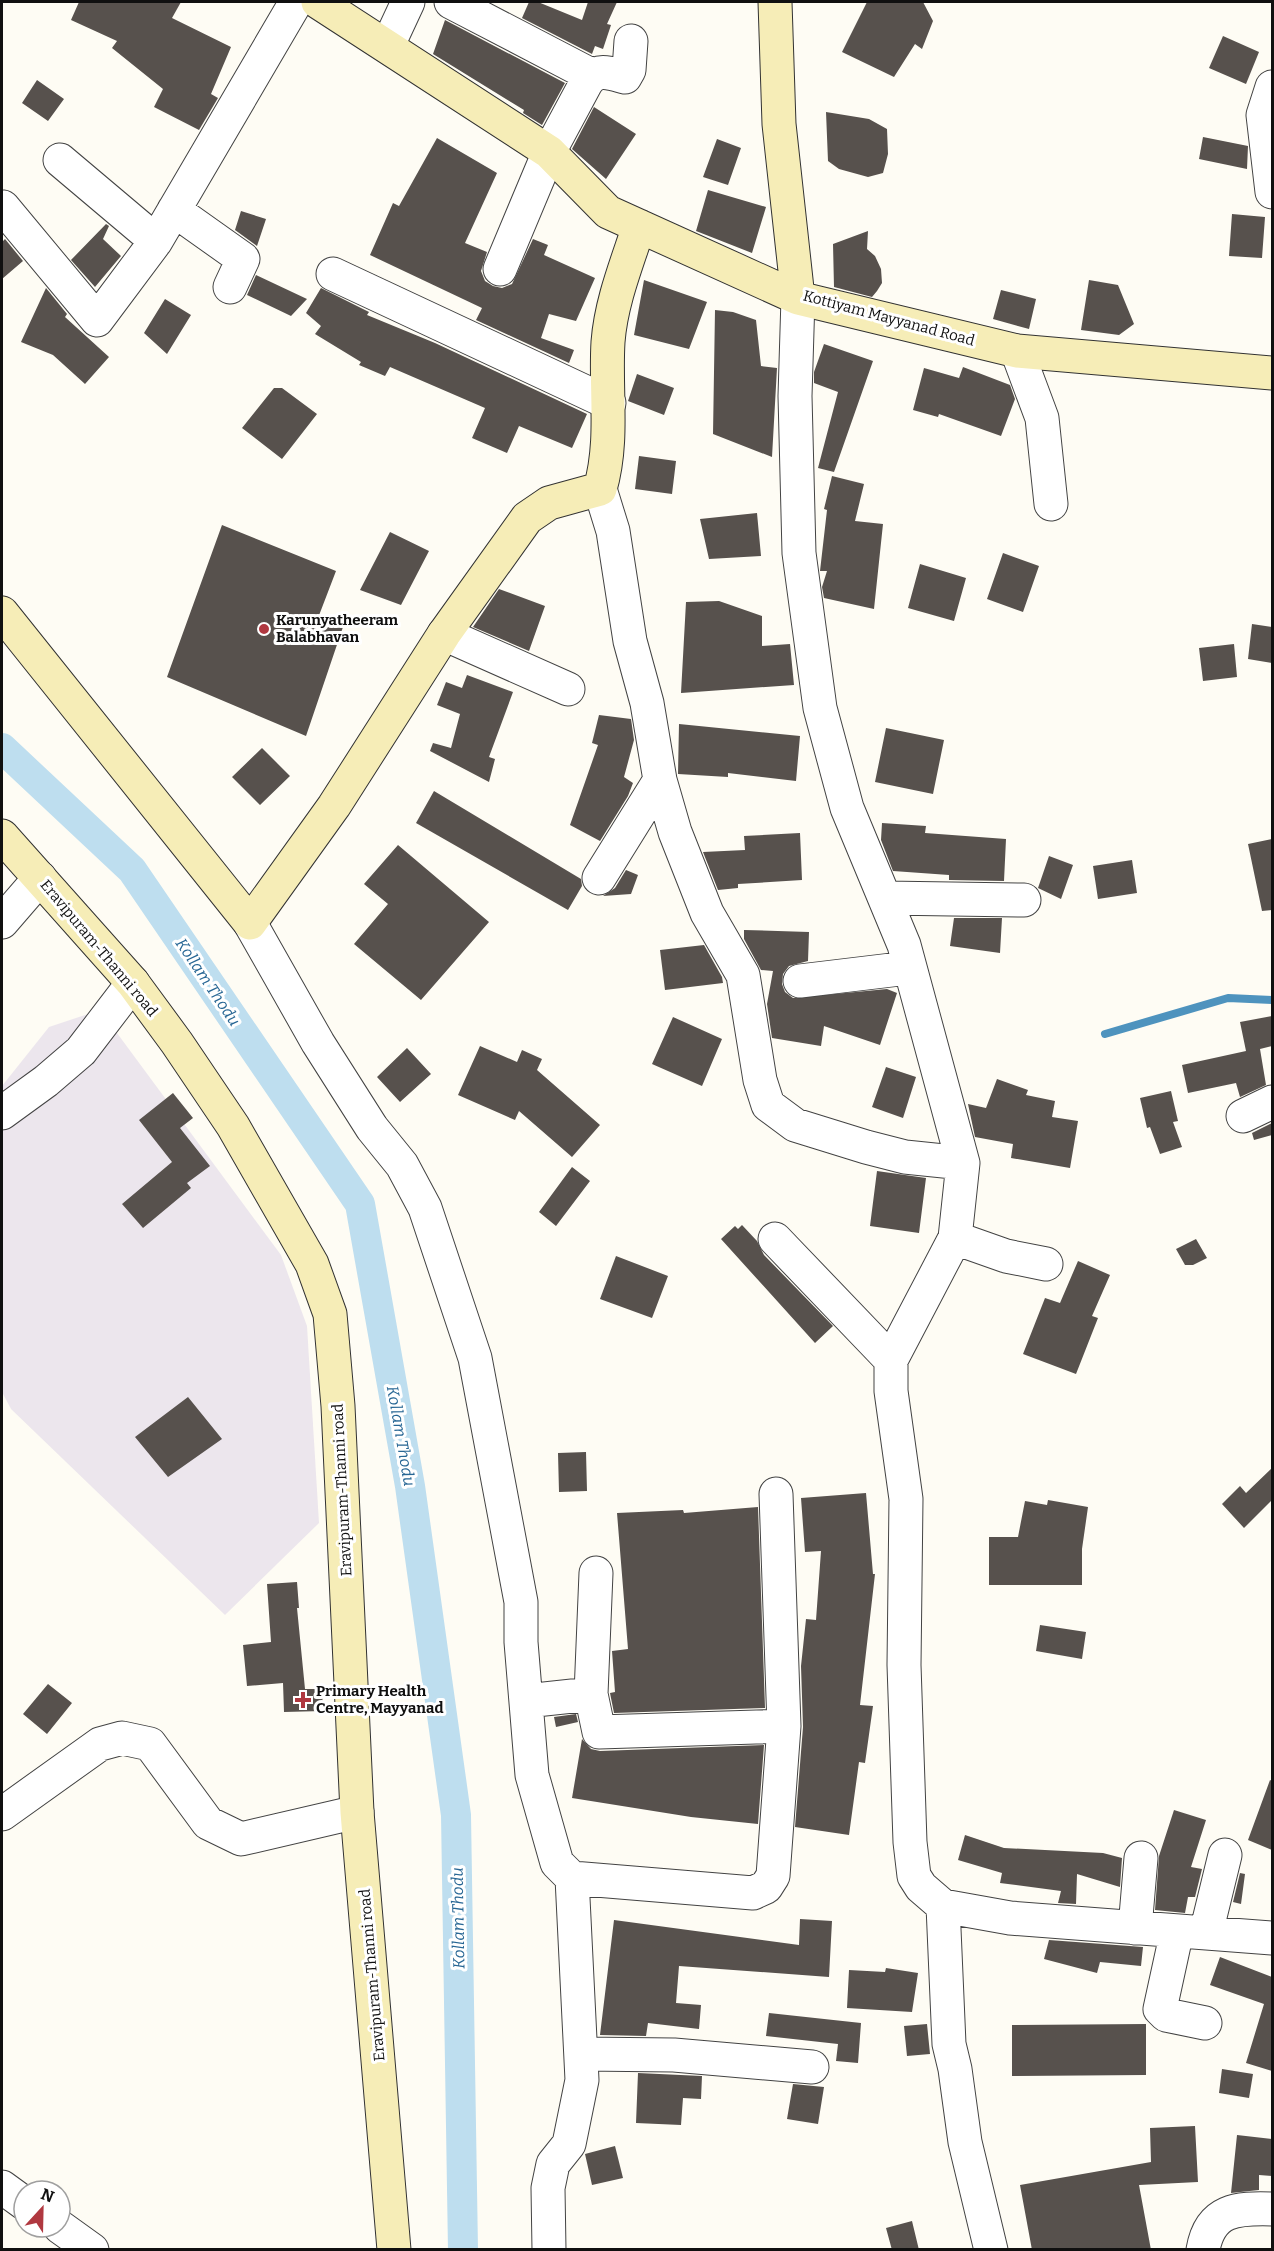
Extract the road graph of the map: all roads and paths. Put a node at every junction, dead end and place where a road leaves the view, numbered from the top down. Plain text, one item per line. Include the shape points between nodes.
1 (296, 2) edge
2 (318, 2) edge
3 (408, 2) edge
4 (451, 2) edge
5 (775, 2) edge
6 (631, 41) dead end
7 (388, 45) junction
8 (591, 75) junction
9 (1272, 87) edge
10 (549, 152) junction
11 (60, 160) dead end
12 (1272, 192) edge
13 (3, 207) dead end
14 (174, 210) junction
15 (639, 226) junction
16 (156, 241) junction
17 (500, 269) dead end
18 (333, 274) dead end
19 (230, 286) dead end
20 (798, 298) junction
21 (1017, 351) junction
22 (1272, 373) edge
23 (609, 403) junction
24 (600, 489) junction
25 (1051, 504) dead end
26 (2, 613) edge
27 (444, 634) junction
28 (568, 689) dead end
29 (660, 780) junction
30 (2, 836) edge
31 (40, 878) junction
32 (599, 878) dead end
33 (885, 898) junction
34 (1023, 900) dead end
35 (2, 922) edge
36 (250, 923) junction
37 (908, 968) junction
38 (800, 981) dead end
39 (133, 983) junction
40 (1272, 1102) edge
41 (2, 1113) edge
42 (1243, 1116) dead end
43 (963, 1163) junction
44 (955, 1238) junction
45 (775, 1239) dead end
46 (1046, 1264) dead end
47 (891, 1360) junction
48 (776, 1494) dead end
49 (596, 1573) dead end
50 (591, 1694) junction
51 (526, 1701) junction
52 (784, 1726) junction
53 (357, 1812) junction
54 (2, 1814) edge
55 (1226, 1855) dead end
56 (1141, 1858) dead end
57 (572, 1878) junction
58 (943, 1906) junction
59 (1135, 1928) junction
60 (1192, 1932) junction
61 (1272, 1938) edge
62 (1205, 2023) dead end
63 (582, 2054) junction
64 (812, 2067) dead end
65 (1272, 2209) edge
66 (72, 2236) edge
67 (92, 2250) edge
68 (394, 2250) edge
69 (549, 2250) edge
70 (991, 2250) edge
71 (1203, 2250) edge

1 - 14 street
2 - 7 street
3 - 7 street
4 - 8 street
5 - 20 street, Kottiyam Mayyanad Road via 779,124
6 - 8 street via 625,76 601,72
7 - 10 street
8 - 10 street
9 - 12 street via 1263,115
10 - 15 street via 608,212
10 - 17 street
11 - 16 street
13 - 16 street via 97,320
14 - 16 street
14 - 19 street via 243,259
15 - 20 street
15 - 23 street via 608,339
18 - 23 street
20 - 21 street, Kottiyam Mayyanad Road
20 - 33 street via 795,396 799,553 819,708 847,808
21 - 22 street, Kottiyam Mayyanad Road
21 - 25 street via 1042,418
23 - 24 street via 607,454
24 - 27 street via 549,503 527,518
24 - 29 street via 613,531 630,641 647,703
26 - 36 street
27 - 28 street
27 - 36 street via 334,806
29 - 32 street
29 - 43 street via 675,832 707,913 743,975 760,1080 768,1105 795,1125 866,1147 905,1157
30 - 31 street, Eravipuram-Thanni road
31 - 35 street
31 - 39 street, Eravipuram-Thanni road
33 - 34 street
33 - 37 street via 904,945
36 - 51 street via 318,1043 372,1128 402,1165 425,1208 475,1358 521,1602
37 - 38 street
37 - 43 street
39 - 41 street via 81,1050
39 - 53 street, Eravipuram-Thanni road via 233,1126 312,1264 330,1314 340,1441
40 - 42 street
43 - 44 street
44 - 46 street via 1006,1256
44 - 47 street
45 - 47 street
47 - 58 street via 891,1391 906,1499 904,1665 911,1864 921,1887
48 - 52 street
49 - 50 street
50 - 51 street
50 - 52 street via 598,1732
51 - 57 street via 532,1775 557,1863
52 - 57 street via 773,1876 766,1887 753,1893
53 - 54 street via 241,1839 208,1822 150,1744 122,1738 100,1744
53 - 68 street, Eravipuram-Thanni road
55 - 60 street
56 - 59 street
57 - 63 street
58 - 59 street via 1010,1918
58 - 70 street via 949,2043 965,2142
59 - 60 street
60 - 61 street
60 - 62 street via 1160,2009
63 - 64 street via 674,2055
63 - 69 street via 576,2119 569,2144 554,2164 548,2188
65 - 71 street via 1228,2211 1212,2223
66 - 67 street

